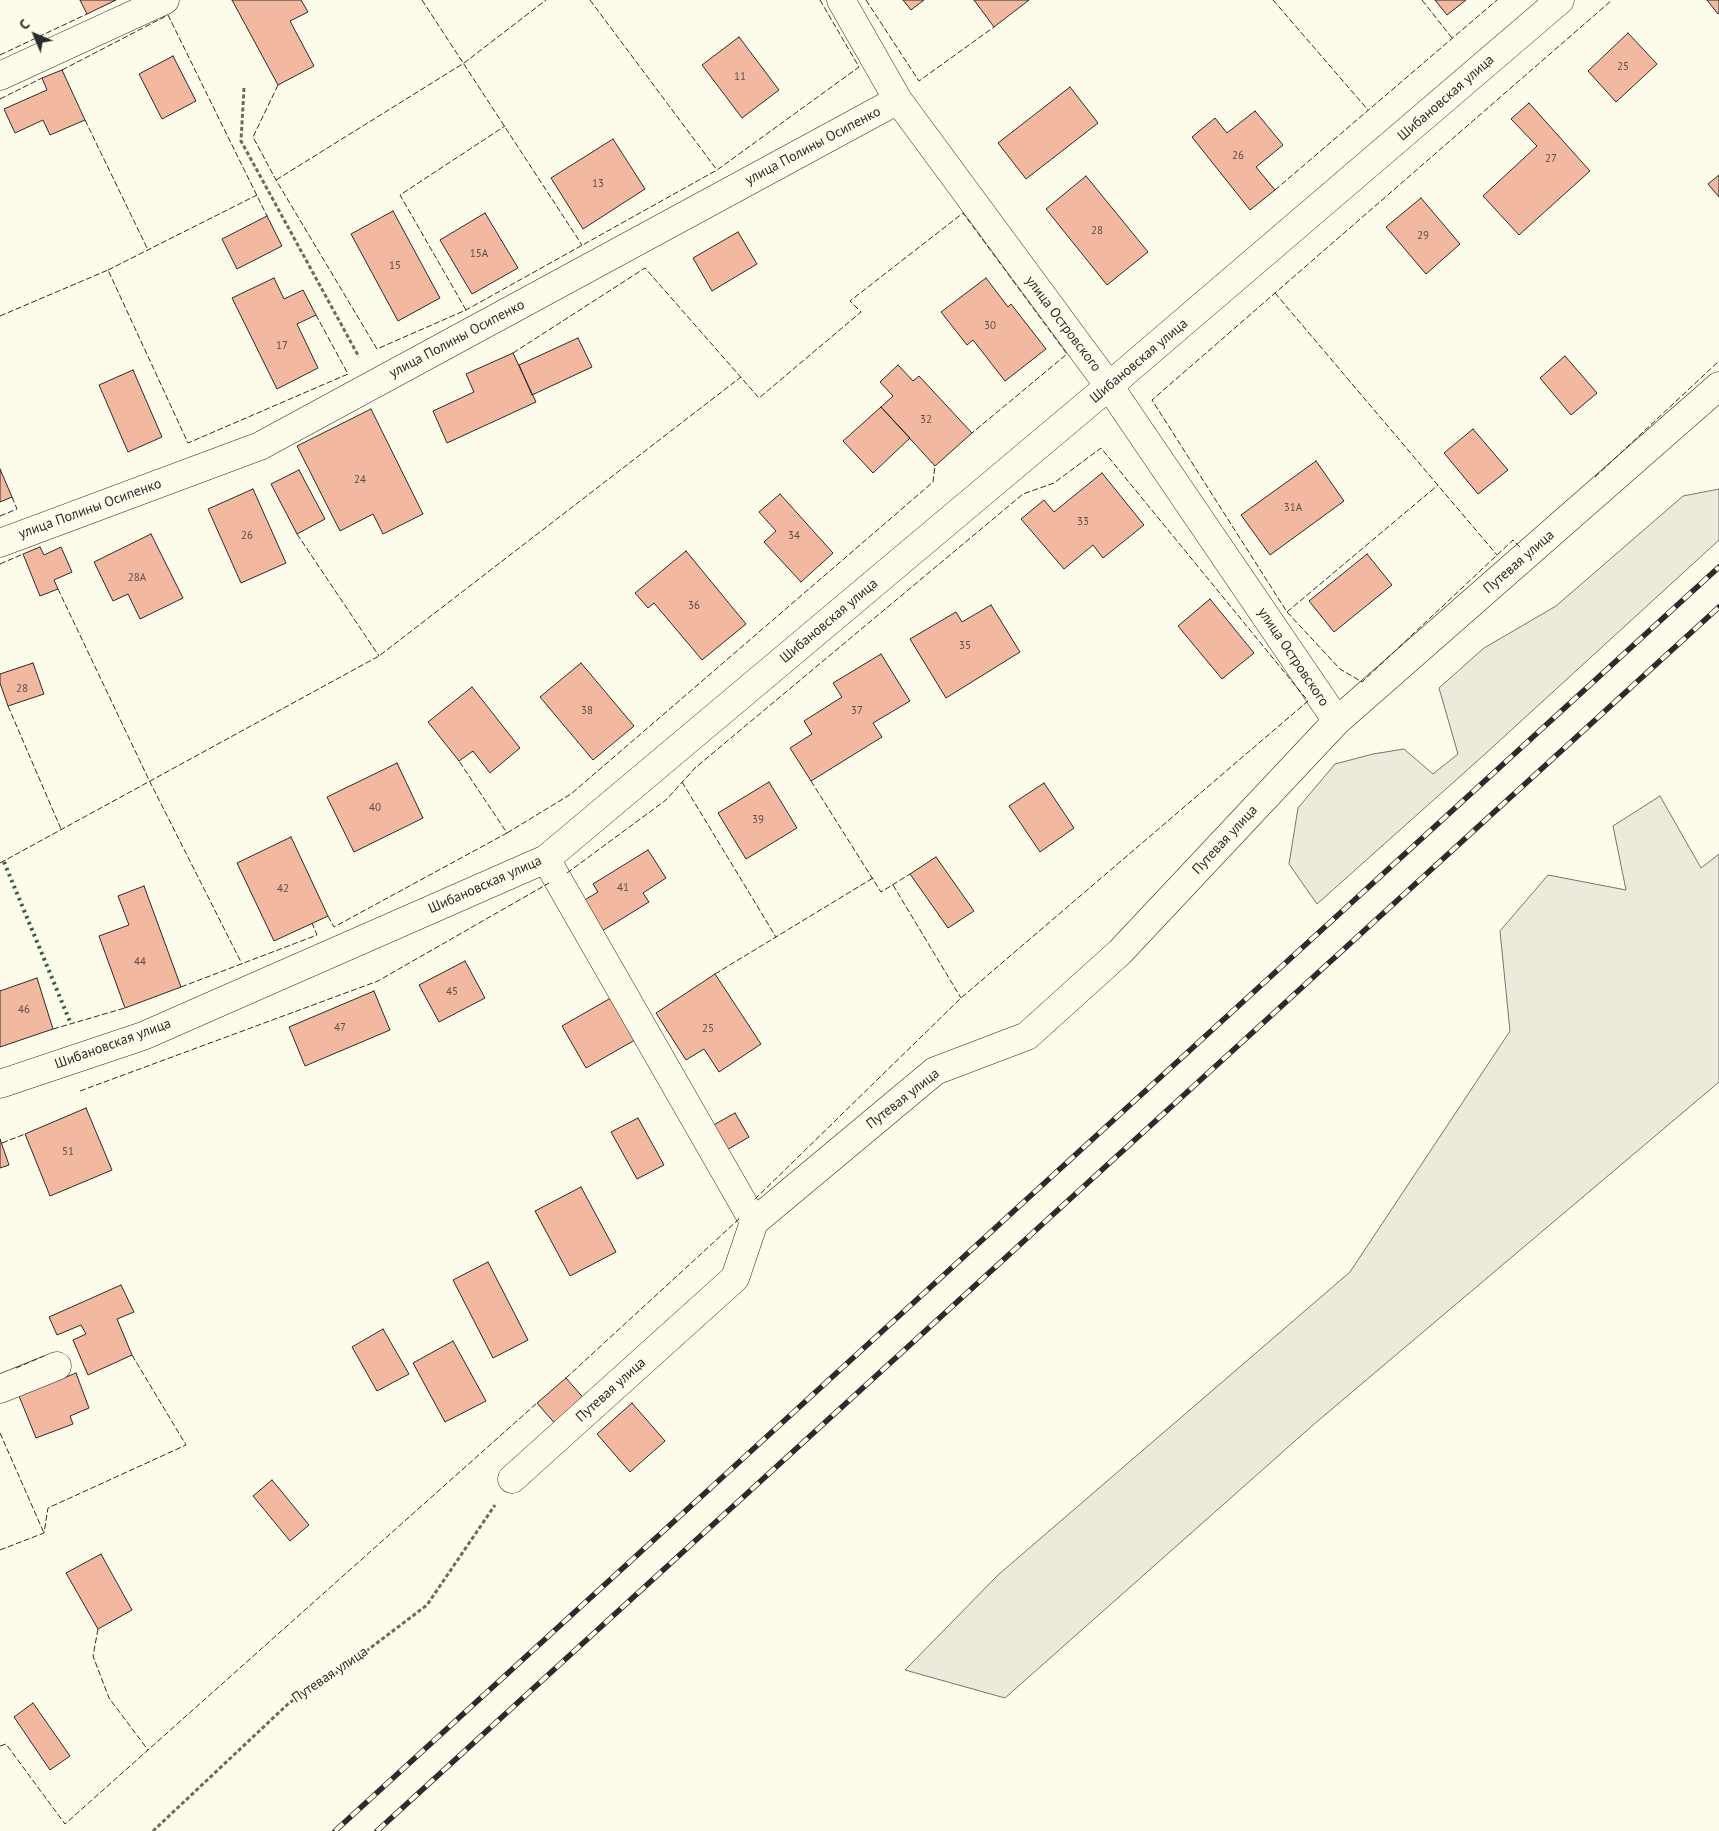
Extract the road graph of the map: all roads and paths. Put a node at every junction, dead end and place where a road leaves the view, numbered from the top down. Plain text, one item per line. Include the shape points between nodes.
1 (165, 0) edge
2 (841, 0) edge
3 (1560, 0) edge
4 (0, 76) edge
5 (244, 88) dead end
6 (898, 100) junction
7 (374, 384) junction
8 (1109, 386) junction
9 (1719, 386) edge
10 (0, 543) edge
11 (1337, 721) junction
12 (546, 859) junction
13 (0, 1084) edge
14 (754, 1222) junction
15 (57, 1366) dead end
16 (0, 1389) edge
17 (512, 1480) joint
18 (153, 1831) edge

1 - 4 street
2 - 6 street, улица Островского
3 - 8 street, Шибановская улица
5 - 7 path via 241,141
6 - 7 street, улица Полины Осипенко
6 - 8 street, улица Островского
7 - 10 street, улица Полины Осипенко via 260,446
8 - 11 street, улица Островского
8 - 12 street, Шибановская улица
9 - 11 street, Путевая улица
11 - 14 street, Путевая улица via 1120,952 1027,1036 935,1071
12 - 13 street, Шибановская улица via 143,1036
12 - 14 street
14 - 17 street, Путевая улица via 735,1278
15 - 16 street
17 - 18 path, Путевая улица via 427,1605 344,1668 289,1702

